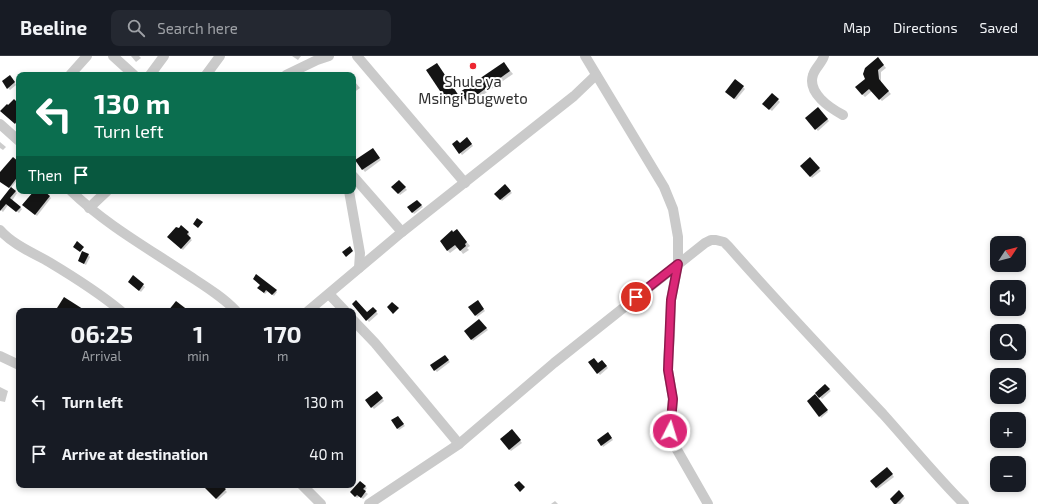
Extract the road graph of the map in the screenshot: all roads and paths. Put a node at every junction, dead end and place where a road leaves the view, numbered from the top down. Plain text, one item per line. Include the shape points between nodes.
1 (87, 56) edge
2 (113, 56) edge
3 (164, 56) edge
4 (220, 56) edge
5 (329, 56) edge
6 (357, 56) edge
7 (585, 56) edge
8 (824, 56) edge
9 (73, 72) edge
10 (131, 72) edge
11 (152, 72) edge
12 (208, 72) edge
13 (292, 72) edge
14 (596, 75) junction
15 (843, 115) dead end
16 (0, 124) edge
17 (16, 138) edge
18 (356, 179) edge
19 (465, 183) junction
20 (74, 194) edge
21 (104, 194) edge
22 (350, 194) edge
23 (89, 208) junction
24 (402, 232) junction
25 (1, 234) edge
26 (678, 264) junction
27 (359, 268) junction
28 (329, 294) junction
29 (117, 308) edge
30 (233, 308) edge
31 (312, 308) edge
32 (342, 308) edge
33 (356, 323) edge
34 (0, 356) edge
35 (16, 364) edge
36 (459, 444) junction
37 (305, 488) edge
38 (322, 504) edge
39 (369, 504) edge
40 (708, 504) edge
41 (964, 504) edge

1 - 9 street
2 - 10 street
3 - 11 street
4 - 12 street
5 - 13 street
6 - 19 street
7 - 14 street
8 - 15 street via 813,75 813,86 823,102
14 - 19 street via 574,96
14 - 26 street via 669,197 678,237
16 - 17 street
18 - 24 street
19 - 24 street
20 - 23 street
21 - 23 street
22 - 27 street via 360,253
23 - 30 street via 219,296
24 - 27 street
25 - 29 street via 83,282
26 - 36 street via 554,363
26 - 40 street via 671,300 668,370 673,399 670,431 672,441
26 - 41 street via 711,240 724,242
27 - 28 street
28 - 31 street
28 - 32 street
33 - 36 street
34 - 35 street
36 - 39 street
37 - 38 street

